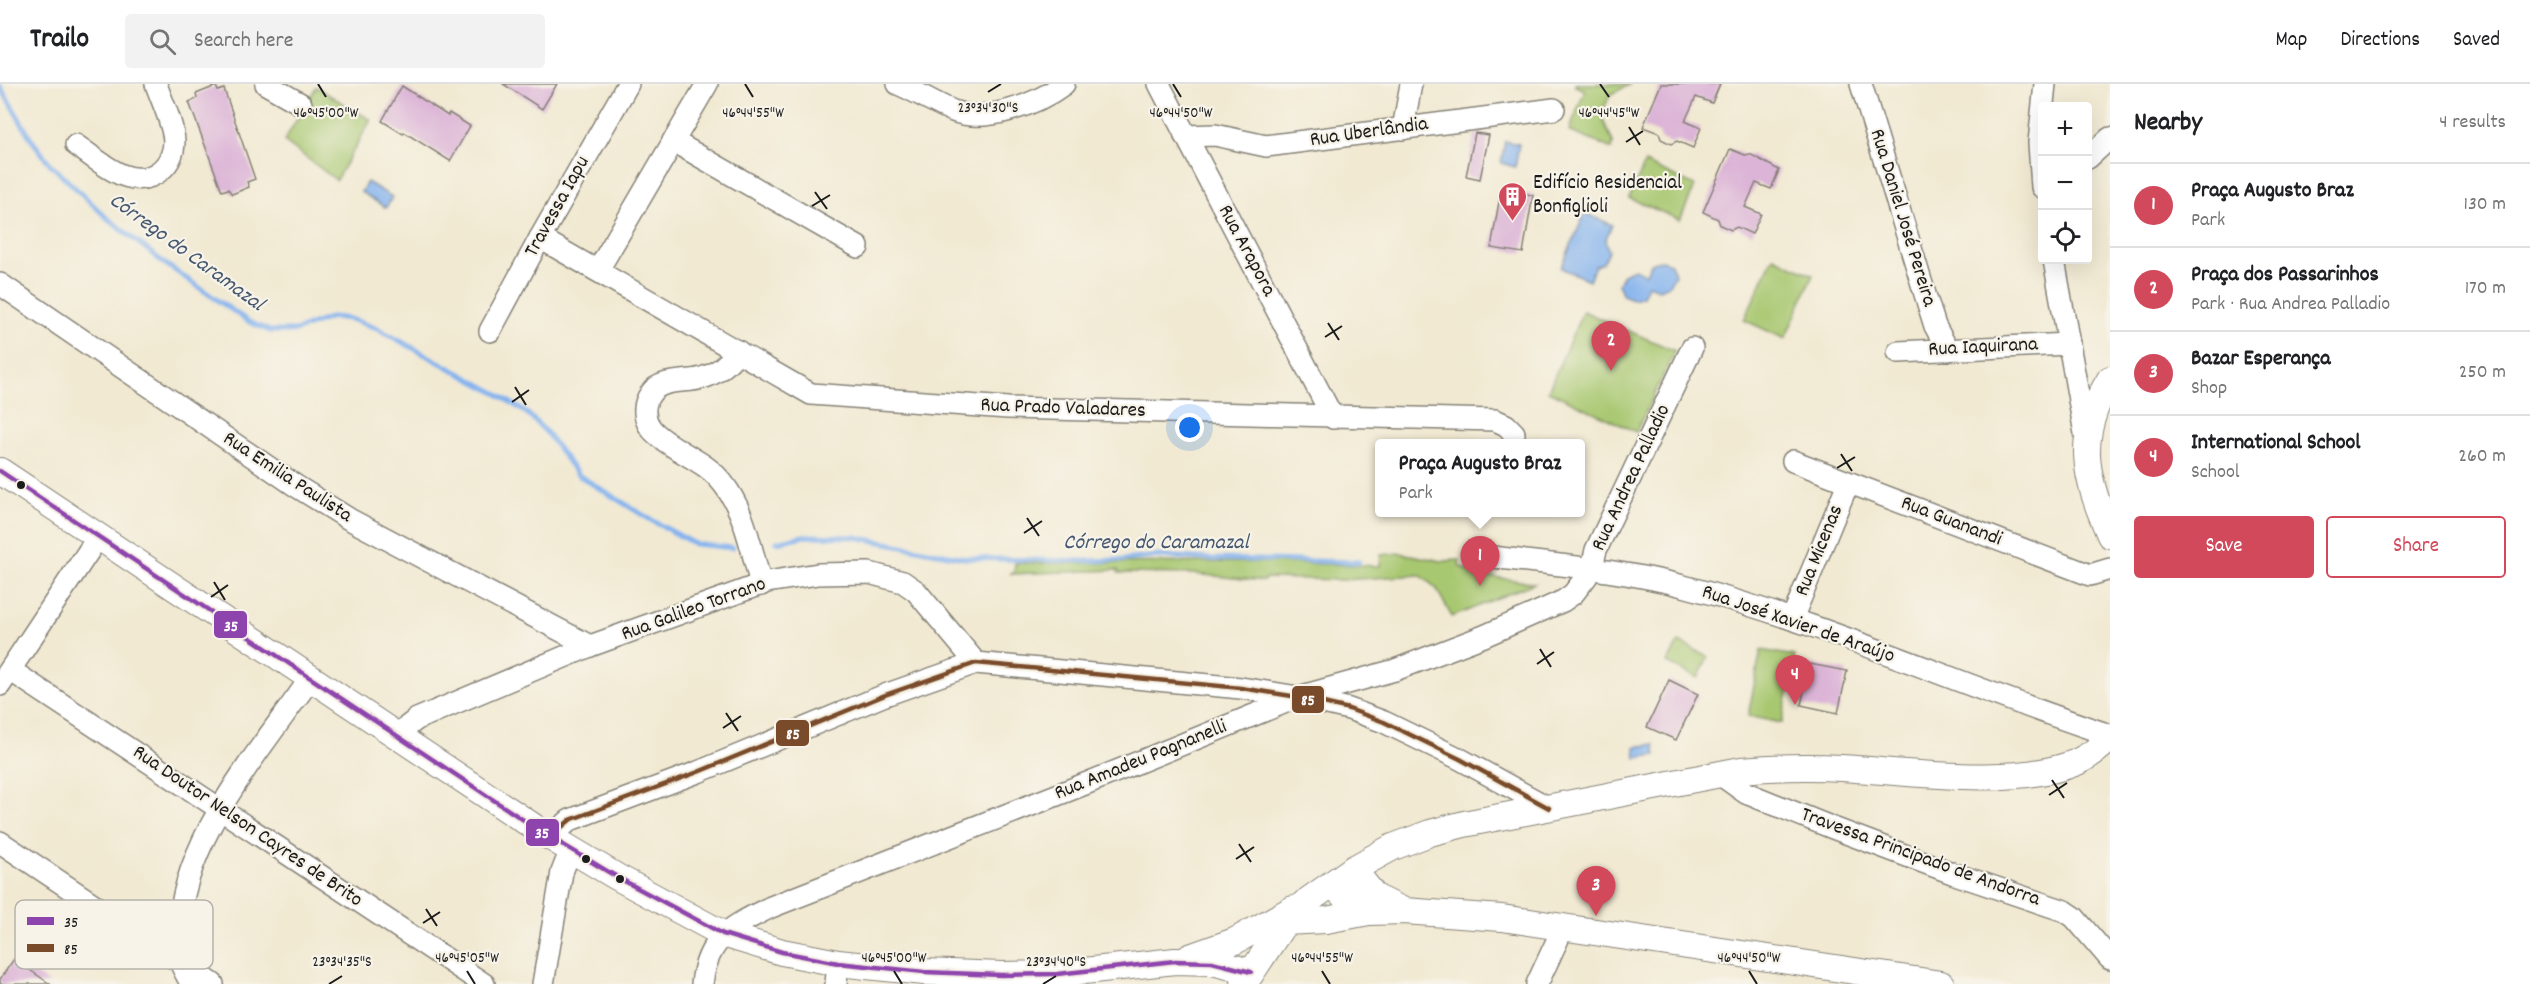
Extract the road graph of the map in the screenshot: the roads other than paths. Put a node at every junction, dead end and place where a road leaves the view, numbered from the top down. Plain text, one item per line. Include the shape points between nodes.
1 (156, 84) edge
2 (266, 84) edge
3 (628, 84) edge
4 (707, 84) edge
5 (898, 84) edge
6 (1064, 84) edge
7 (1159, 84) edge
8 (1412, 84) edge
9 (1861, 84) edge
10 (2045, 84) edge
11 (301, 104) dead end
12 (1554, 109) dead end
13 (1403, 129) junction
14 (1185, 136) junction
15 (2110, 138) edge
16 (673, 141) junction
17 (76, 145) dead end
18 (2040, 156) edge
19 (2090, 156) edge
20 (540, 238) junction
21 (858, 247) dead end
22 (2055, 264) edge
23 (598, 270) junction
24 (0, 284) edge
25 (490, 331) dead end
26 (2069, 344) junction
27 (1692, 348) dead end
28 (1948, 350) junction
29 (738, 351) junction
30 (1898, 352) dead end
31 (2110, 379) edge
32 (1333, 418) junction
33 (1514, 439) edge
34 (2086, 440) junction
35 (1793, 461) dead end
36 (0, 471) edge
37 (1848, 483) junction
38 (2110, 535) edge
39 (98, 537) junction
40 (1476, 555) dead end
41 (2110, 569) edge
42 (1592, 571) junction
43 (761, 585) junction
44 (1563, 600) joint
45 (1792, 619) junction
46 (590, 646) junction
47 (976, 663) junction
48 (5, 677) edge
49 (310, 680) junction
50 (1298, 697) junction
51 (395, 736) junction
52 (2110, 737) edge
53 (1718, 773) junction
54 (220, 808) junction
55 (1549, 808) junction
56 (0, 842) edge
57 (561, 843) junction
58 (1353, 869) junction
59 (1332, 884) junction
60 (87, 900) edge
61 (183, 900) edge
62 (1306, 902) junction
63 (1404, 911) junction
64 (1369, 912) junction
65 (1285, 922) junction
66 (1563, 928) junction
67 (723, 934) junction
68 (2110, 959) edge
69 (1175, 961) junction
70 (184, 969) edge
71 (190, 969) edge
72 (837, 973) edge
73 (924, 978) edge
74 (1247, 978) edge
75 (191, 984) edge
76 (213, 984) edge
77 (484, 984) edge
78 (543, 984) edge
79 (702, 984) edge
80 (1537, 984) edge
81 (1941, 984) edge

1 - 17 street via 174,141 171,159 159,171 142,178 124,176
2 - 11 street
3 - 20 street, Travessa Iapu
4 - 16 street
5 - 6 street via 954,112 970,115 1024,106
7 - 14 street, Rua Arapora
8 - 13 street
9 - 28 street, Rua Daniel José Pereira via 1935,326
10 - 18 street
12 - 13 street, Rua Uberlândia
13 - 14 street, Rua Uberlândia via 1266,146 1215,135
14 - 32 street, Rua Arapora
15 - 19 street
16 - 21 street
16 - 23 street
20 - 23 street
20 - 25 street, Travessa Iapu
22 - 26 street
23 - 29 street
24 - 46 street, Rua Emilia Paulista via 349,519
26 - 28 street, Rua Iaquirana
26 - 34 street
27 - 42 street, Rua Andrea Palladio via 1596,550
28 - 30 street, Rua Iaquirana
29 - 32 street, Rua Prado Valadares via 811,394 1008,408
29 - 43 street via 722,368 702,379 669,383 652,391 646,401 645,418 653,431 708,468 728,491 747,532
31 - 34 main road via 2093,409
32 - 33 street, Rua Prado Valadares via 1495,420 1506,425
34 - 38 main road via 2088,471
35 - 37 street, Rua Guanandi
36 - 39 main road
37 - 41 street, Rua Guanandi via 2090,575
37 - 45 street, Rua Micenas
39 - 48 street
39 - 49 main road
40 - 42 street, Rua José Xavier de Araújo
42 - 44 street, Rua Andrea Palladio via 1581,587
42 - 45 street, Rua José Xavier de Araújo via 1687,587
43 - 46 street, Rua Galileo Torrano
43 - 47 street, Rua Galileo Torrano via 808,575 846,573 869,573 903,582 916,591
44 - 50 street, Rua Amadeu Pagnanelli via 1395,670
45 - 52 street, Rua José Xavier de Araújo
46 - 51 street, Rua Galileo Torrano via 417,719
47 - 50 street
47 - 57 street via 570,820
48 - 54 street, Rua Doutor Nelson Cayres de Brito
49 - 51 main road
49 - 54 street
50 - 55 street via 1384,722
50 - 67 street, Rua Amadeu Pagnanelli via 771,907
51 - 57 main road
52 - 53 main road via 2076,762 2037,773 1974,776 1786,766
53 - 55 main road
53 - 68 street, Travessa Principado de Andorra via 1746,793 1833,828 2065,911
54 - 61 street via 198,851
54 - 77 street, Rua Doutor Nelson Cayres de Brito
55 - 58 main road via 1430,833
56 - 60 street
57 - 67 main road
57 - 78 street via 562,872
58 - 59 main road
58 - 63 main road via 1375,897
59 - 62 main road
59 - 64 main road via 1349,901
62 - 65 main road
62 - 69 main road via 1235,941
63 - 64 main road
63 - 66 main road via 1502,918
64 - 65 main road
65 - 74 main road
66 - 80 street
66 - 81 main road
67 - 72 main road
67 - 79 street via 710,952
69 - 73 main road via 1056,974
69 - 74 main road via 1212,962
70 - 75 street
71 - 76 street
72 - 73 main road

